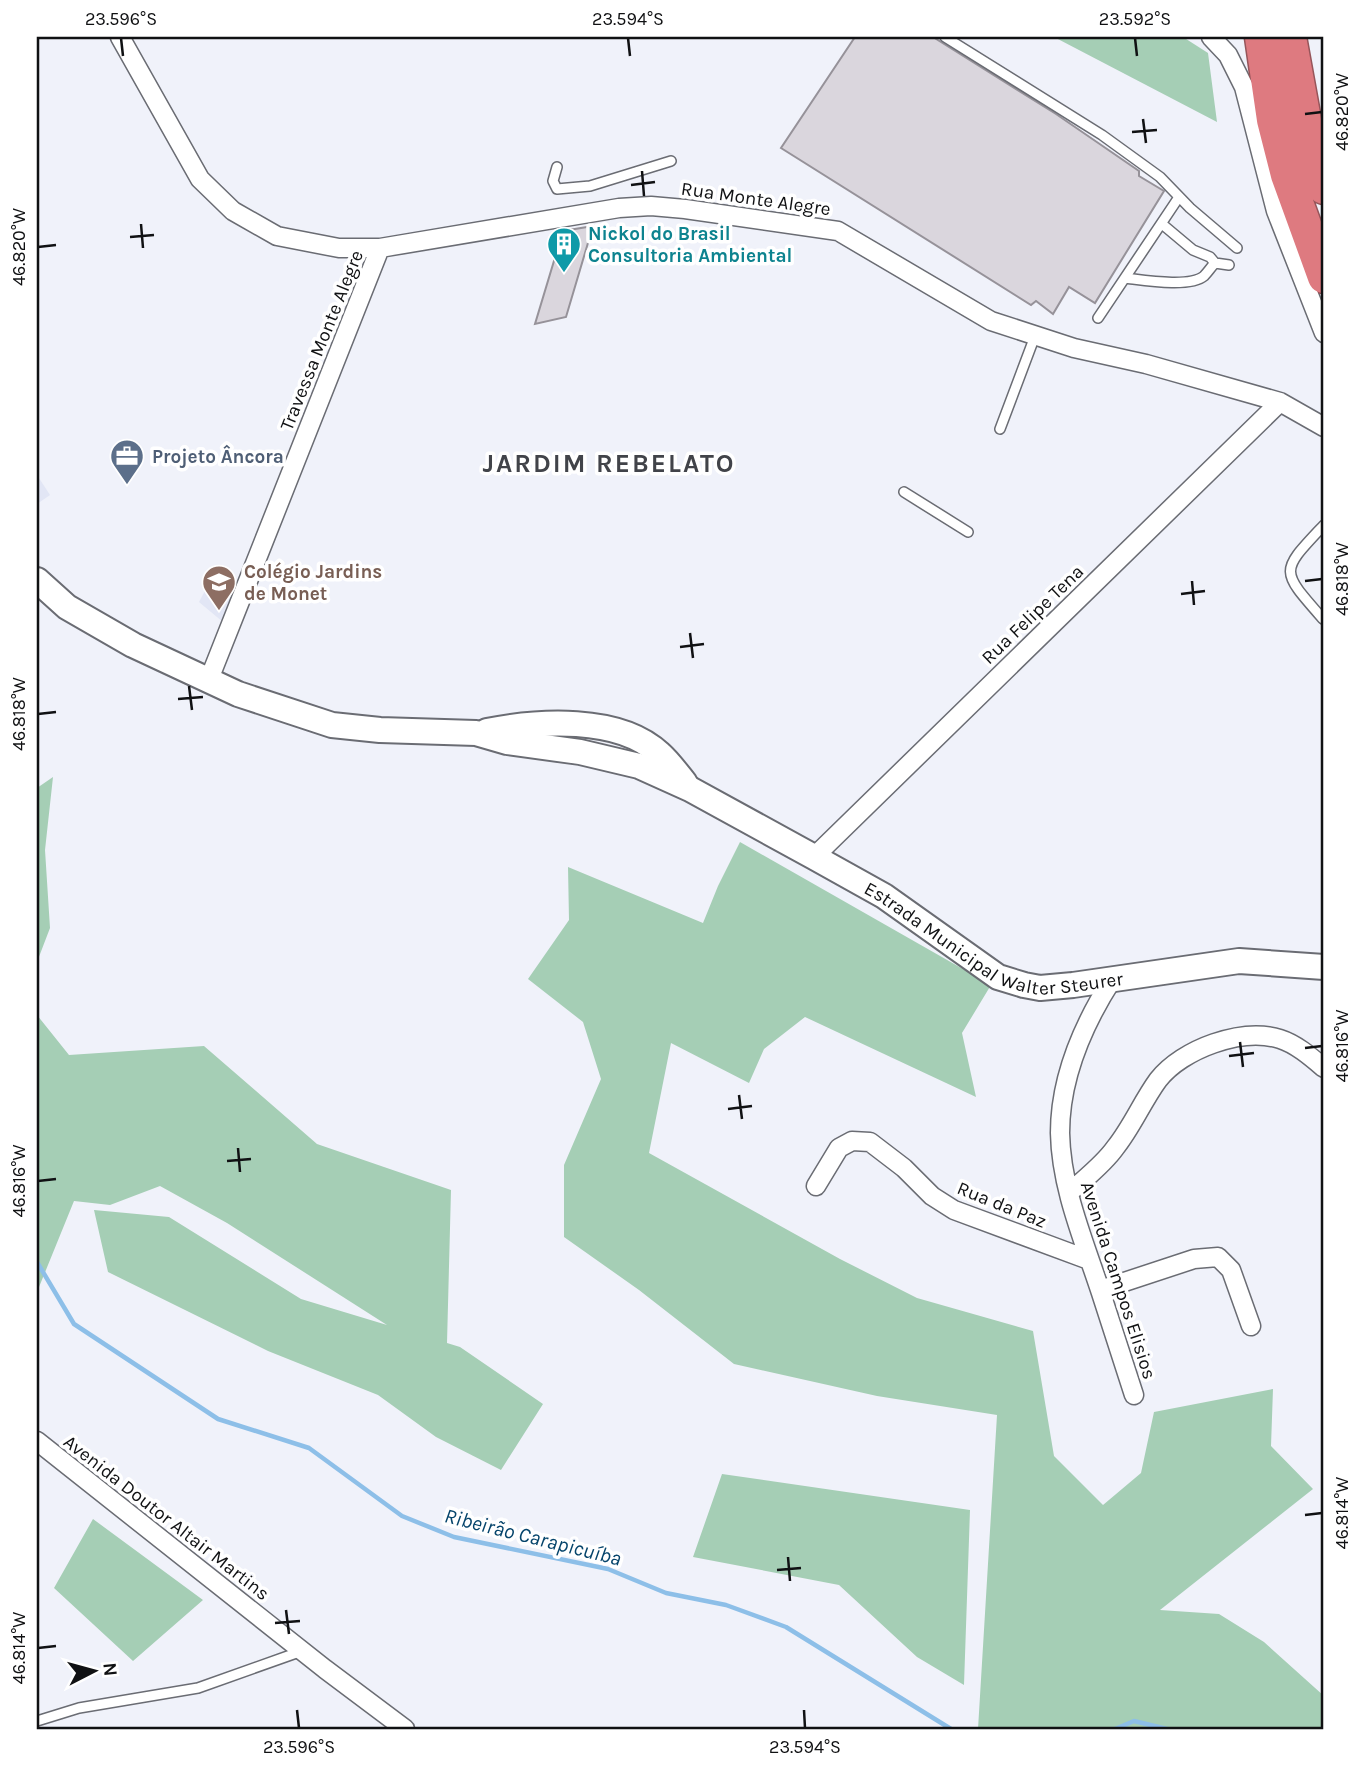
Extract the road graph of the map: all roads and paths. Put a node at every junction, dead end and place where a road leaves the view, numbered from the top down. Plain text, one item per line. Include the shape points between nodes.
1 (120, 37) edge
2 (945, 37) edge
3 (1211, 37) edge
4 (1261, 37) edge
5 (1290, 37) edge
6 (671, 161) dead end
7 (557, 167) dead end
8 (1324, 186) edge
9 (1180, 197) junction
10 (1162, 224) junction
11 (380, 248) junction
12 (1237, 248) dead end
13 (1215, 263) junction
14 (1229, 265) dead end
15 (1324, 277) edge
16 (1125, 278) junction
17 (1098, 318) dead end
18 (1324, 333) edge
19 (1035, 336) junction
20 (1280, 402) junction
21 (1324, 427) edge
22 (1000, 429) dead end
23 (904, 492) dead end
24 (1324, 525) edge
25 (968, 532) dead end
26 (37, 580) edge
27 (1324, 618) edge
28 (208, 682) junction
29 (814, 857) junction
30 (1324, 967) edge
31 (1113, 978) junction
32 (1324, 1068) edge
33 (816, 1186) dead end
34 (1069, 1194) junction
35 (1088, 1260) junction
36 (1100, 1290) junction
37 (1251, 1326) dead end
38 (1134, 1395) dead end
39 (37, 1441) edge
40 (302, 1651) junction
41 (37, 1721) edge
42 (405, 1729) edge

1 - 11 street, Rua Monte Alegre via 200,178 233,211 277,236 339,248
2 - 9 lane via 1102,135
3 - 18 street via 1228,55 1244,87 1276,211
4 - 15 highway via 1273,120 1287,174
5 - 8 highway via 1309,142
6 - 7 lane via 590,186 557,189 553,181
9 - 10 lane
9 - 12 lane
10 - 13 lane
10 - 16 lane
11 - 19 street, Rua Monte Alegre via 619,208 685,209 838,231 991,321
11 - 28 street, Travessa Monte Alegre
13 - 14 lane
13 - 16 lane via 1198,279
16 - 17 lane
19 - 20 street, Rua Monte Alegre
19 - 22 lane
20 - 21 street, Rua Monte Alegre
20 - 29 street, Rua Felipe Tena
23 - 25 lane
24 - 27 lane via 1293,559 1289,572
26 - 28 street, Estrada Municipal Walter Steurer via 67,607
28 - 29 street, Estrada Municipal Walter Steurer via 332,725 475,733 551,723 610,729 659,752 690,789
29 - 31 street, Estrada Municipal Walter Steurer via 884,896 999,977 1040,988
30 - 31 street, Estrada Municipal Walter Steurer via 1239,961
31 - 34 street, Avenida Campos Elisios via 1078,1044 1064,1095 1060,1133
32 - 34 street via 1279,1039 1244,1035 1208,1045 1160,1078 1115,1149
33 - 35 street, Rua da Paz via 839,1148 852,1141 870,1142 954,1210
34 - 35 street, Avenida Campos Elisios
35 - 36 street, Avenida Campos Elisios
36 - 37 street via 1194,1259 1218,1257 1231,1270
36 - 38 street, Avenida Campos Elisios
39 - 40 street, Avenida Doutor Altair Martins
40 - 41 lane via 198,1688 79,1708
40 - 42 street, Avenida Doutor Altair Martins

